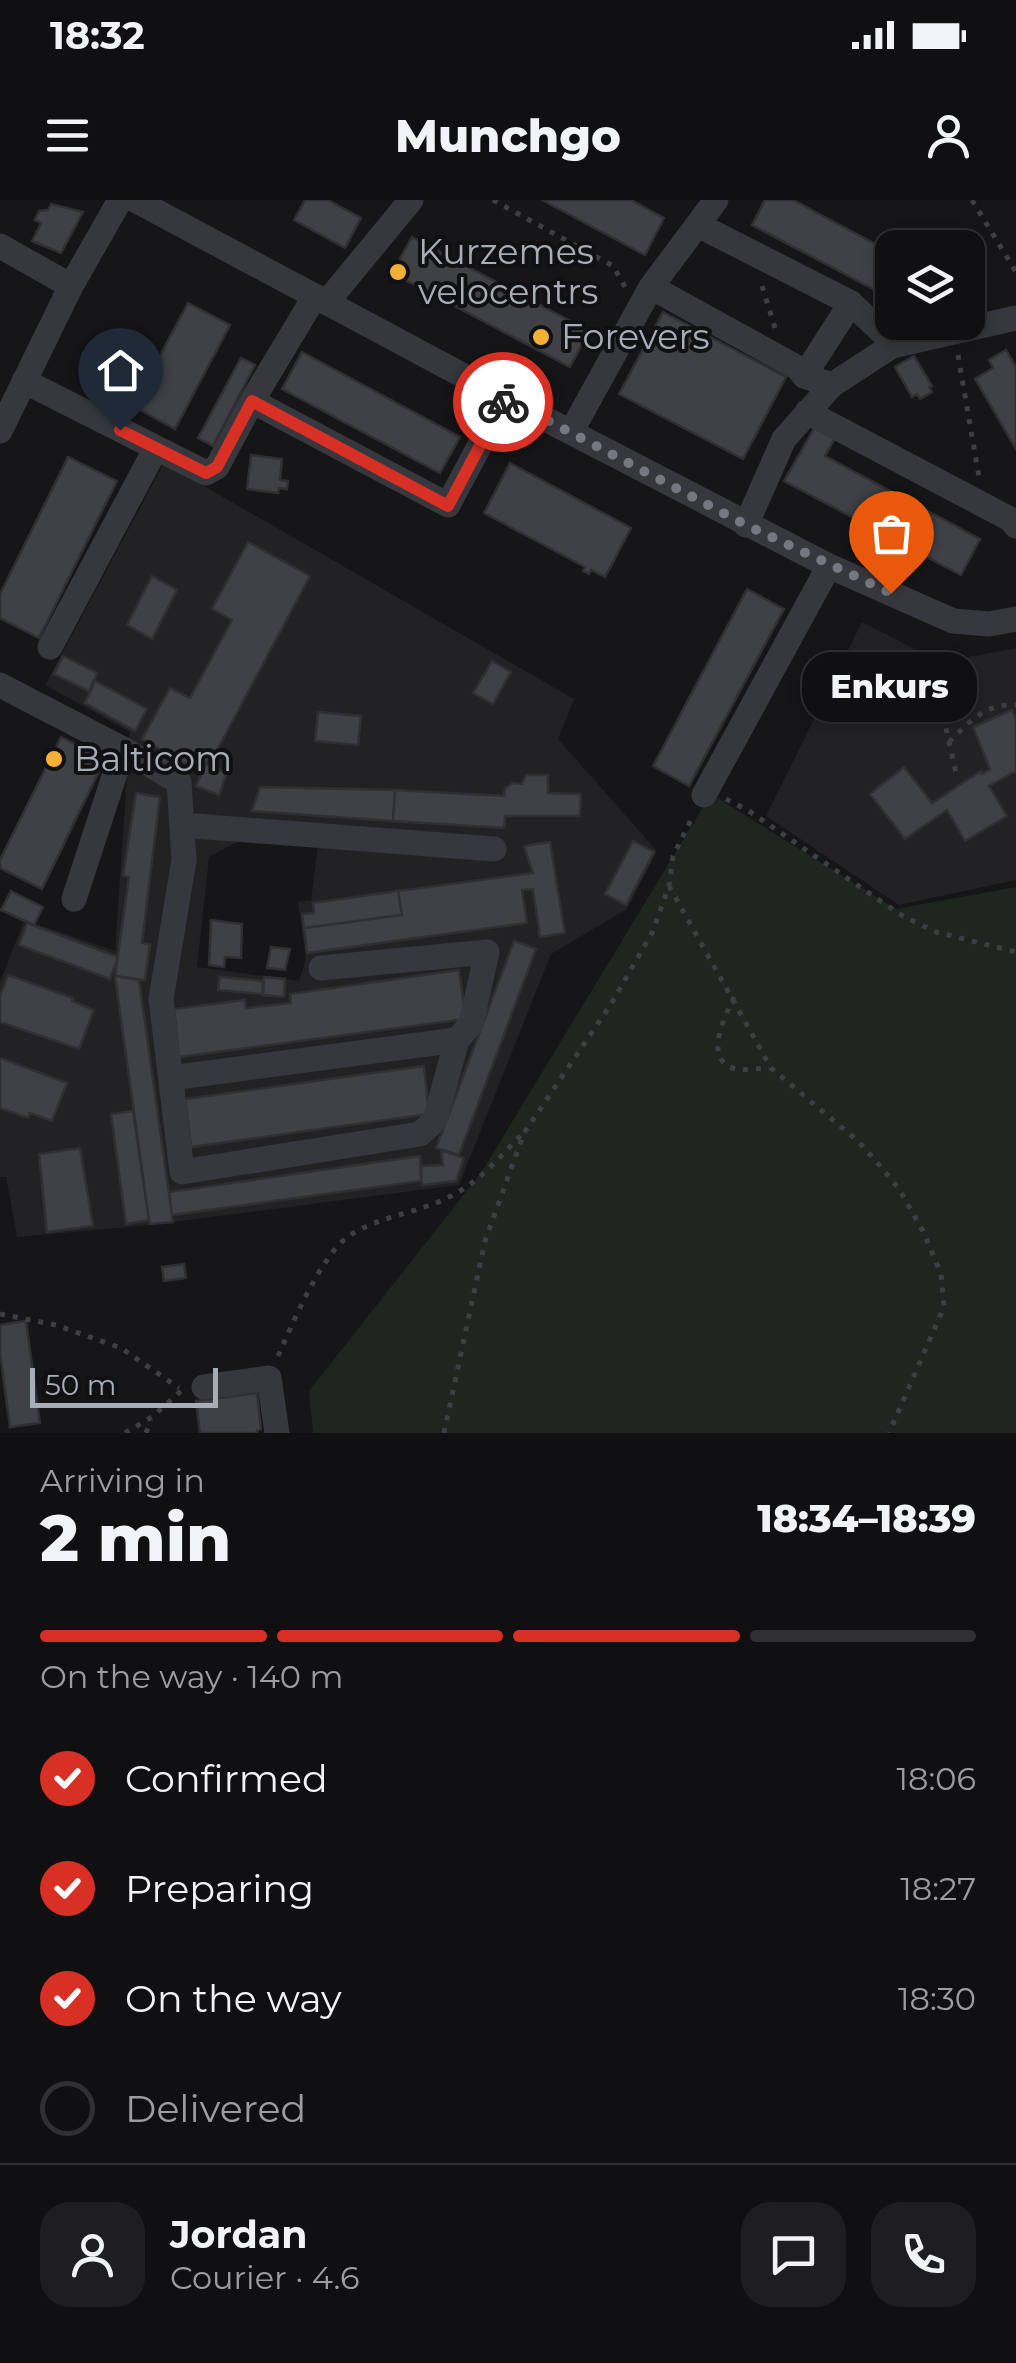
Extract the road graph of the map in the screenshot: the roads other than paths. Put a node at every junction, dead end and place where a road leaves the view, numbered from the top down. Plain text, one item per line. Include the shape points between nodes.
1 (120, 200) edge
2 (135, 200) edge
3 (411, 200) edge
4 (716, 200) edge
5 (698, 224) junction
6 (2, 253) edge
7 (71, 286) junction
8 (651, 288) junction
9 (321, 299) junction
10 (850, 303) junction
11 (1016, 318) edge
12 (892, 346) junction
13 (794, 368) junction
14 (24, 381) junction
15 (832, 386) junction
16 (505, 398) junction
17 (252, 401) junction
18 (807, 412) junction
19 (0, 431) edge
20 (571, 432) junction
21 (156, 448) junction
22 (746, 525) junction
23 (1016, 526) edge
24 (829, 566) junction
25 (1016, 619) edge
26 (50, 647) dead end
27 (0, 685) edge
28 (122, 749) junction
29 (704, 794) road end
30 (182, 825) junction
31 (494, 848) dead end
32 (74, 898) dead end
33 (321, 968) dead end
34 (457, 1040) junction
35 (171, 1078) junction
36 (193, 1389) road end
37 (277, 1433) edge

1 - 7 street
2 - 9 street
3 - 9 street
4 - 5 street
5 - 8 street
5 - 10 street
6 - 7 street
7 - 14 street
8 - 13 street
8 - 20 street
9 - 16 street
9 - 17 street
10 - 12 street
10 - 13 street
11 - 12 street
12 - 15 street
13 - 15 street
14 - 19 street
14 - 21 street
15 - 18 street
16 - 17 street via 448,506
16 - 20 street
17 - 21 street via 217,467 206,473
18 - 22 street via 784,439
18 - 23 street
20 - 22 street
21 - 26 street
22 - 24 street
24 - 25 street via 953,621
24 - 29 street
27 - 28 street
28 - 30 street via 179,782
28 - 32 street
30 - 31 street
30 - 35 street via 184,860 161,999
33 - 34 street via 486,952 471,1024
34 - 35 street
34 - 35 street via 435,1120 420,1134 182,1172
36 - 37 street via 269,1378

